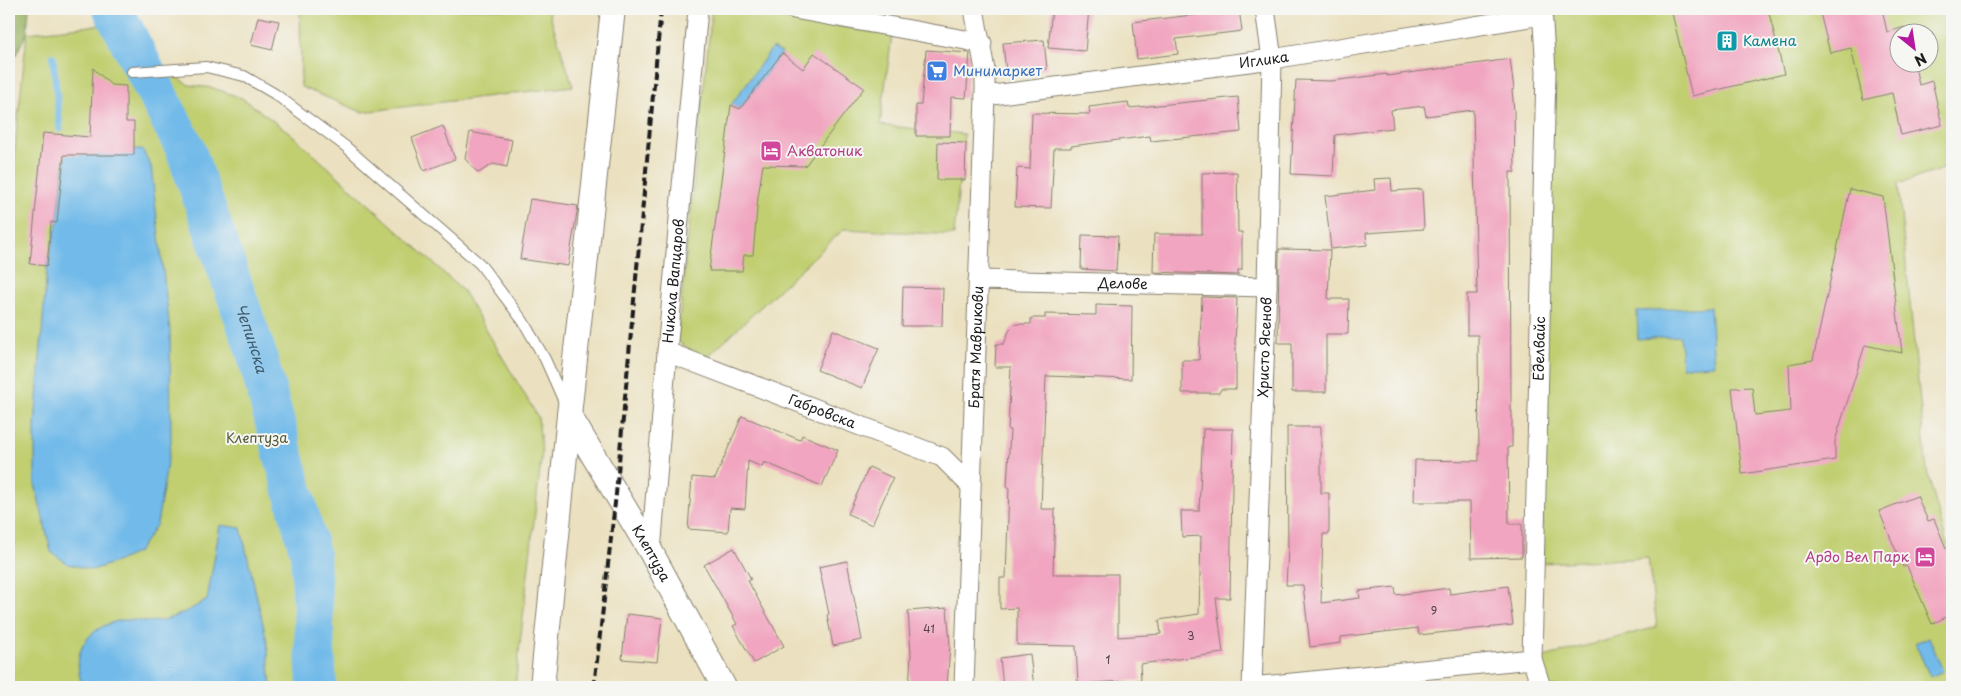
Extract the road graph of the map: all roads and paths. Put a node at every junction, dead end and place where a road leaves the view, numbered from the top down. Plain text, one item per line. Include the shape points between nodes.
1 (612, 9) edge
2 (698, 9) edge
3 (794, 9) edge
4 (974, 9) edge
5 (1264, 9) edge
6 (1542, 12) edge
7 (982, 43) junction
8 (1272, 59) junction
9 (134, 71) dead end
10 (986, 96) junction
11 (978, 280) junction
12 (1267, 287) junction
13 (666, 352) junction
14 (569, 414) junction
15 (970, 485) junction
16 (651, 552) junction
17 (1532, 659) junction
18 (542, 687) edge
19 (724, 687) edge
20 (964, 687) edge
21 (1252, 687) edge
22 (1542, 687) edge

1 - 14 street
2 - 13 street, Никола Вапцаров
3 - 7 street
4 - 7 street, Братя Маврикови
5 - 8 street, Христо Ясенов
6 - 8 street, Иглика
6 - 17 street, Еделвайс via 1546,70
7 - 10 street, Братя Маврикови
8 - 10 street, Иглика
8 - 12 street, Христо Ясенов
9 - 14 lane, Клептуза via 206,67 244,76 275,94 345,146 480,264 523,321
10 - 11 street, Братя Маврикови
11 - 12 street, Делове
11 - 15 street, Братя Маврикови
12 - 21 street, Христо Ясенов
13 - 15 street, Габровска via 942,457
13 - 16 street, Никола Вапцаров
14 - 16 street, Клептуза
14 - 18 street
15 - 20 street, Братя Маврикови
16 - 19 street, Клептуза
17 - 21 street
17 - 22 street, Еделвайс

